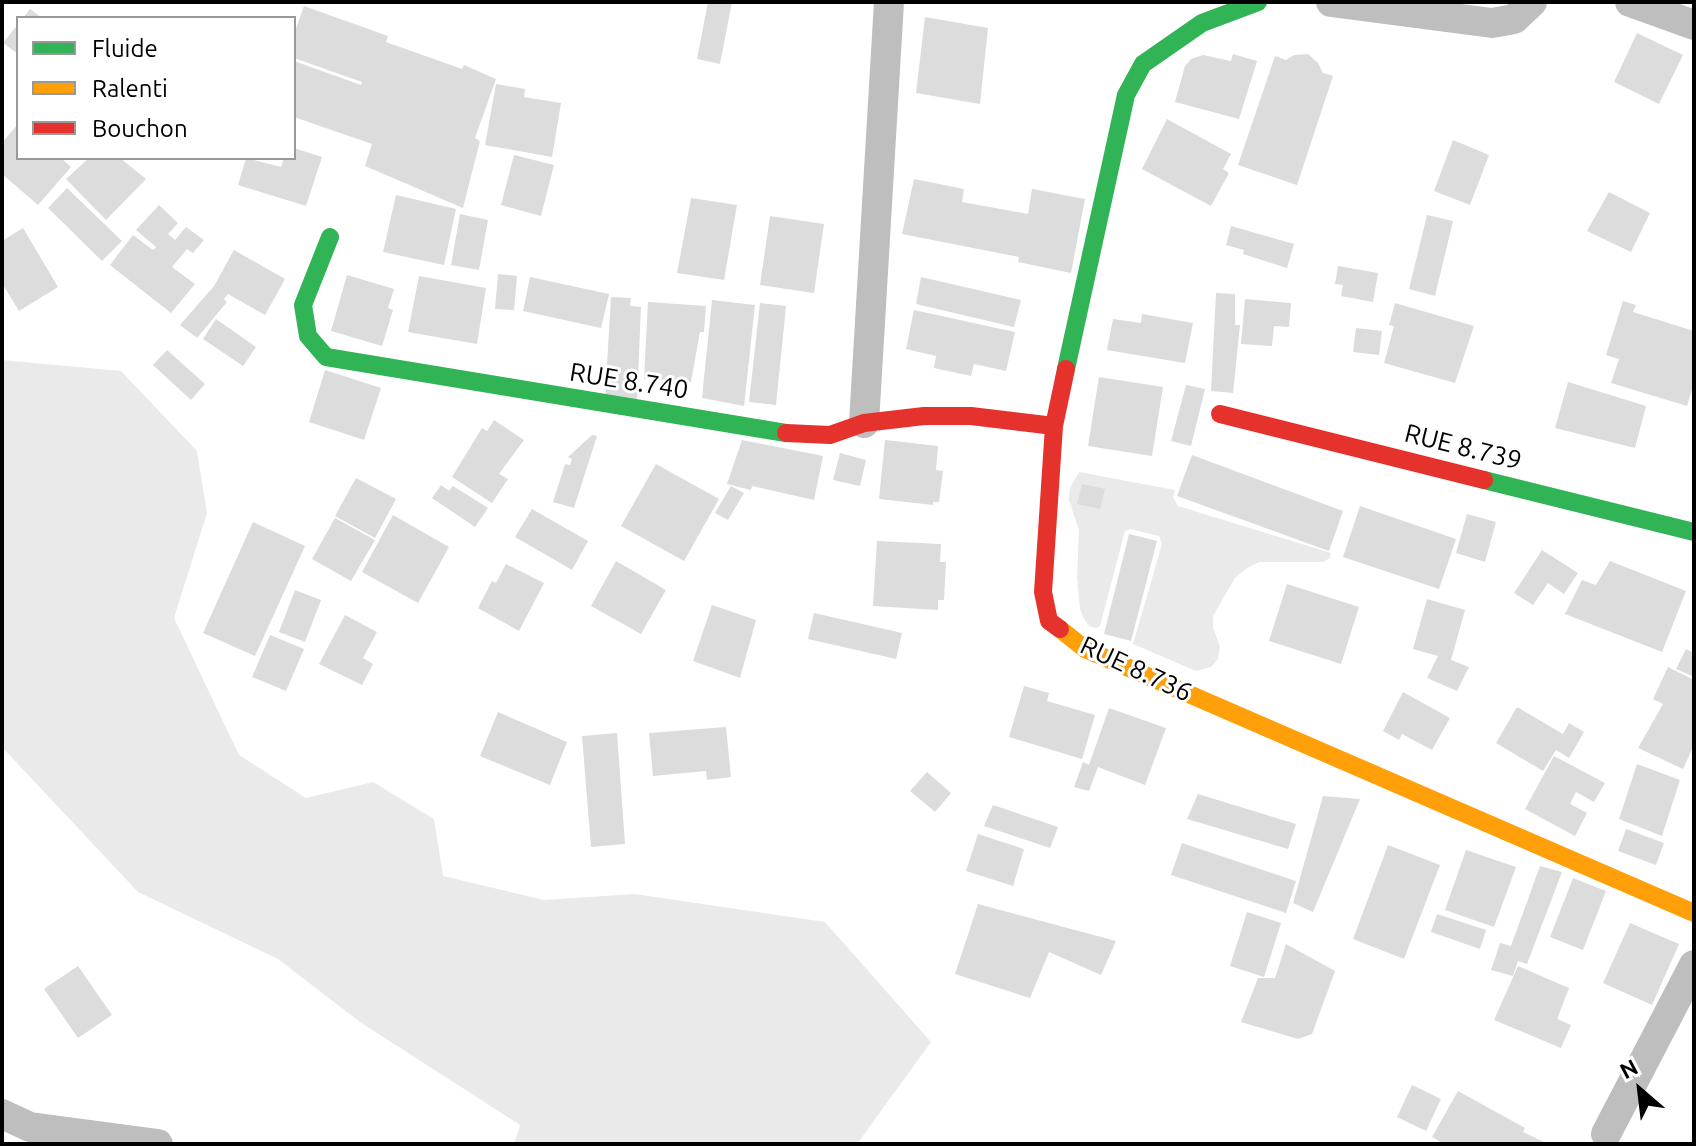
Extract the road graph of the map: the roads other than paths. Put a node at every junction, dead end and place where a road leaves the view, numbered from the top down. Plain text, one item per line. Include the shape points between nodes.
1 (889, 2) edge
2 (1258, 2) edge
3 (1331, 2) edge
4 (1532, 2) edge
5 (1630, 2) edge
6 (1694, 25) edge
7 (330, 237) dead end
8 (1220, 414) dead end
9 (864, 423) junction
10 (1054, 426) junction
11 (1694, 532) edge
12 (1694, 913) edge
13 (1694, 965) edge
14 (2, 1114) edge
15 (1606, 1134) dead end
16 (158, 1144) edge

1 - 9 street
2 - 10 street, RUE 8.736 via 1202,23 1143,64 1126,95
3 - 4 street via 1492,23 1514,19
5 - 6 street
7 - 9 street, RUE 8.740 via 303,305 308,336 326,357 798,435 830,435
8 - 11 street, RUE 8.739
9 - 10 street, RUE 8.740 via 971,416
10 - 12 street, RUE 8.736 via 1043,592 1049,621 1085,649
13 - 15 street
14 - 16 street via 30,1127

